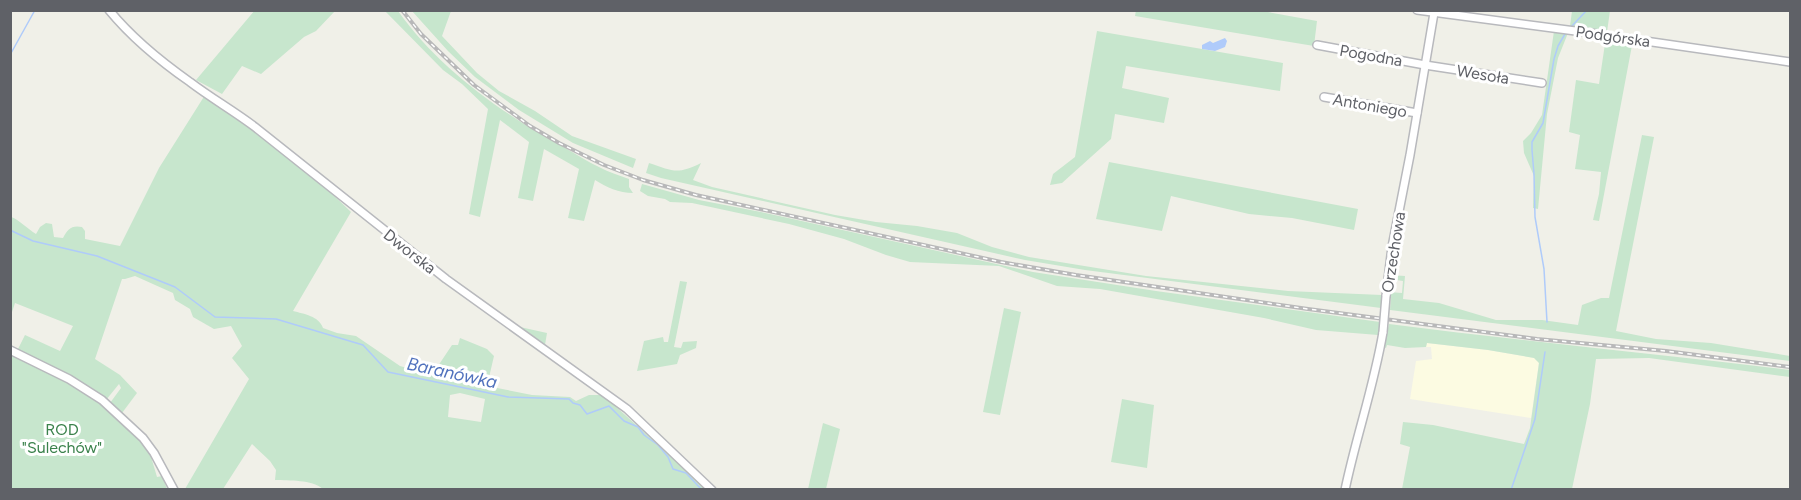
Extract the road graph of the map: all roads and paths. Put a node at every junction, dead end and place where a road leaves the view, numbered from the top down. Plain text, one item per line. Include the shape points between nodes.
1 (109, 10) edge
2 (1417, 10) edge
3 (1434, 13) junction
4 (1317, 45) dead end
5 (1791, 62) edge
6 (1425, 65) junction
7 (1542, 83) dead end
8 (1324, 97) dead end
9 (1417, 113) junction
10 (10, 350) edge
11 (174, 489) edge
12 (712, 489) edge
13 (1345, 489) edge

1 - 12 street, Dworska via 126,31 174,70 240,115 446,279 627,410
2 - 3 street, Podgórska
3 - 5 street, Podgórska
3 - 6 street, Orzechowa
4 - 6 street, Pogodna
6 - 7 street, Wesoła
6 - 9 street, Orzechowa
8 - 9 street, Antoniego
9 - 13 street, Orzechowa, bridge via 1392,247 1378,362
10 - 11 street via 102,400 143,438

